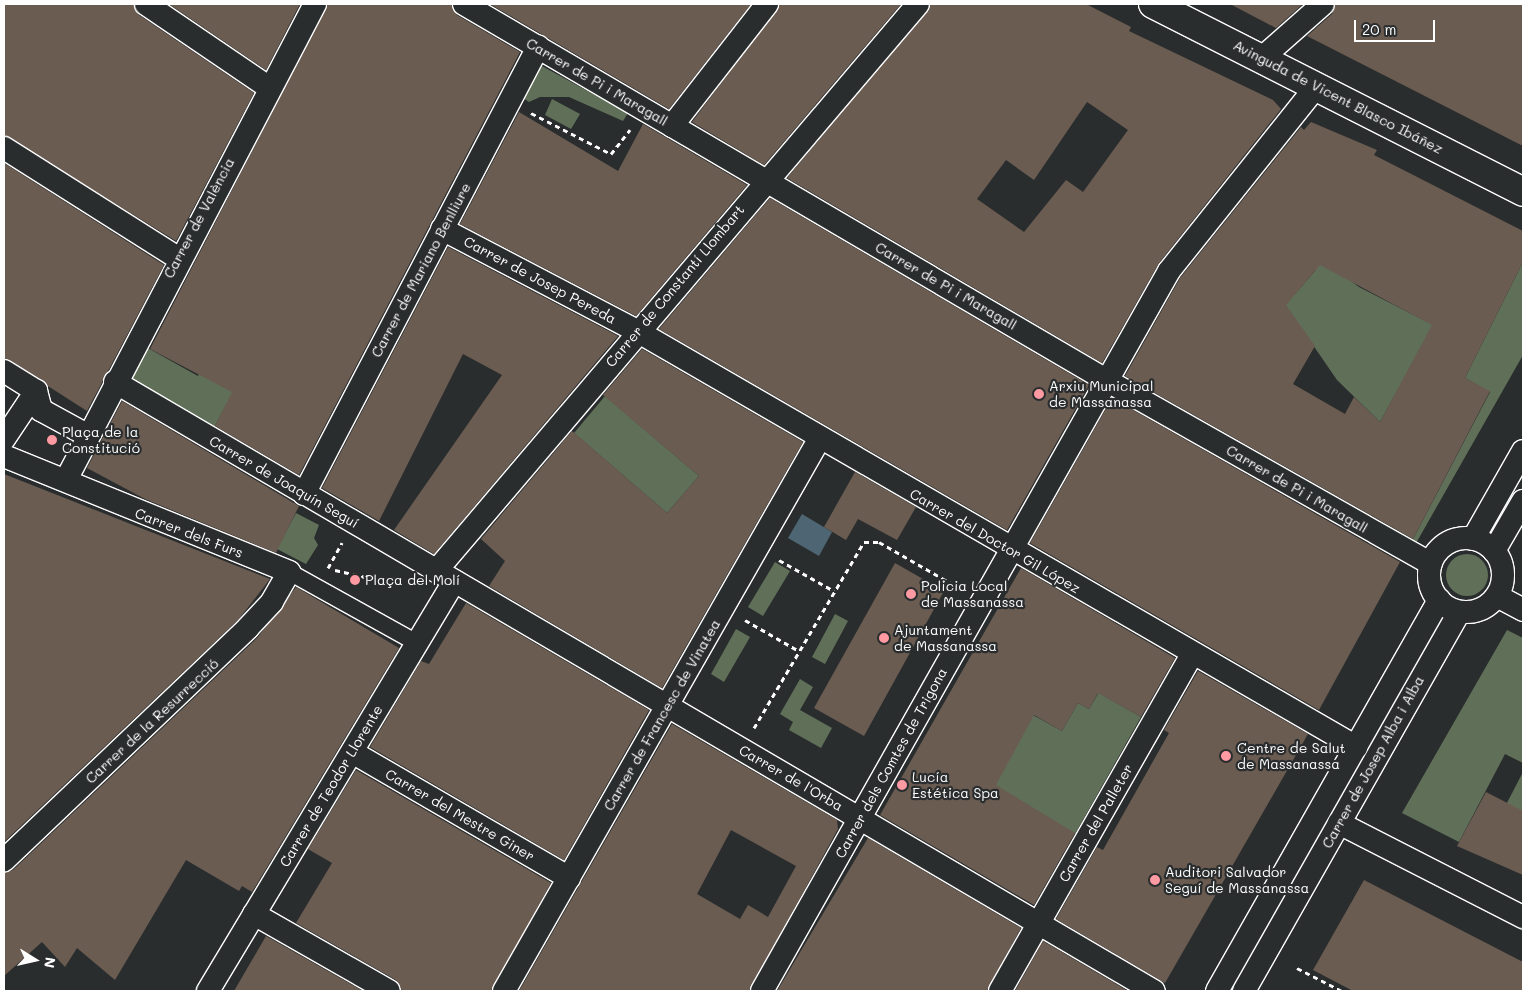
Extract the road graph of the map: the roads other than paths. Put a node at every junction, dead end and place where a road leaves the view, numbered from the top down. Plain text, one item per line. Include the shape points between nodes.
1 (146, 4) edge
2 (464, 4) edge
3 (767, 4) edge
4 (918, 4) edge
5 (1153, 4) edge
6 (1323, 4) edge
7 (312, 5) edge
8 (538, 47) junction
9 (1262, 58) junction
10 (268, 86) junction
11 (1316, 87) junction
12 (672, 126) junction
13 (4, 148) edge
14 (766, 180) junction
15 (1523, 192) edge
16 (442, 229) junction
17 (178, 258) junction
18 (637, 331) junction
19 (4, 371) edge
20 (1106, 380) junction
21 (114, 382) junction
22 (36, 391) junction
23 (87, 435) junction
24 (820, 438) junction
25 (4, 439) edge
26 (1523, 451) edge
27 (4, 456) edge
28 (67, 478) junction
29 (304, 494) junction
30 (1523, 501) edge
31 (1473, 539) junction
32 (1010, 550) junction
33 (1494, 551) junction
34 (1431, 564) junction
35 (294, 574) junction
36 (445, 576) junction
37 (1497, 596) junction
38 (1439, 600) junction
39 (1523, 610) edge
40 (1459, 612) junction
41 (417, 643) junction
42 (1192, 655) junction
43 (667, 706) junction
44 (1356, 746) junction
45 (352, 752) junction
46 (860, 818) junction
47 (1339, 823) junction
48 (4, 860) edge
49 (569, 878) junction
50 (254, 914) junction
51 (1523, 917) edge
52 (1039, 923) junction
53 (208, 991) edge
54 (389, 991) edge
55 (504, 991) edge
56 (762, 991) edge
57 (1000, 991) edge
58 (1154, 991) edge
59 (1218, 991) edge
60 (1244, 991) edge

1 - 10 street
2 - 8 street, Carrer de Pi i Maragall
3 - 12 street
4 - 14 street, Carrer de Constantí Llombart
5 - 9 street, Avinguda de Vicent Blasco Ibáñez
6 - 9 street
7 - 10 street, Carrer de València
8 - 12 street, Carrer de Pi i Maragall
8 - 16 street, Carrer de Mariano Benlliure
9 - 11 street, Avinguda de Vicent Blasco Ibáñez
10 - 17 street, Carrer de València
11 - 15 street, Avinguda de Vicent Blasco Ibáñez
11 - 20 street, Carrer dels Comtes de Trigona via 1184,246
12 - 14 street, Carrer de Pi i Maragall
13 - 17 street
14 - 18 street, Carrer de Constantí Llombart
14 - 20 street, Carrer de Pi i Maragall
16 - 18 street, Carrer de Josep Pereda
16 - 29 street, Carrer de Mariano Benlliure
17 - 21 street, Carrer de València
18 - 24 street, Carrer del Doctor Gil López
18 - 36 street, Carrer de Constantí Llombart
19 - 22 street
20 - 32 street, Carrer dels Comtes de Trigona
20 - 34 street, Carrer de Pi i Maragall
21 - 23 street, Carrer de València
21 - 29 street, Carrer de Joaquín Seguí
22 - 23 street via 41,410
22 - 25 street
23 - 28 street
24 - 32 street, Carrer del Doctor Gil López
24 - 43 street, Carrer de Francesc de Vinatea
26 - 31 street
27 - 28 street
28 - 35 street, Carrer dels Furs via 90,494
29 - 36 street, Carrer de Joaquín Seguí
30 - 33 street
31 - 33 street
31 - 34 street via 1444,546
32 - 42 street, Carrer del Doctor Gil López
32 - 46 street, Carrer dels Comtes de Trigona
33 - 37 street via 1503,573
34 - 38 street via 1430,582
35 - 41 street
35 - 48 street, Carrer de la Resurrecció via 242,635
36 - 41 street, Carrer de Teodor Llorente
36 - 43 street, Carrer de l'Orba
37 - 39 street
37 - 40 street via 1480,610
38 - 40 street
38 - 44 street, Carrer de Josep Alba i Alba
40 - 47 street, Carrer de Josep Alba i Alba
41 - 45 street, Carrer de Teodor Llorente
42 - 44 street, Carrer del Doctor Gil López
42 - 52 street, Carrer del Palleter
43 - 46 street, Carrer de l'Orba
43 - 49 street, Carrer de Francesc de Vinatea
44 - 59 street, Carrer de Josep Alba i Alba
45 - 49 street, Carrer del Mestre Giner
45 - 50 street, Carrer de Teodor Llorente
46 - 52 street, Carrer de l'Orba
46 - 56 street, Carrer dels Comtes de Trigona
47 - 51 street
47 - 60 street, Carrer de Josep Alba i Alba
49 - 55 street, Carrer de Francesc de Vinatea
50 - 53 street, Carrer de Teodor Llorente
50 - 54 street
52 - 57 street, Carrer del Palleter
52 - 58 street, Carrer de l'Orba

